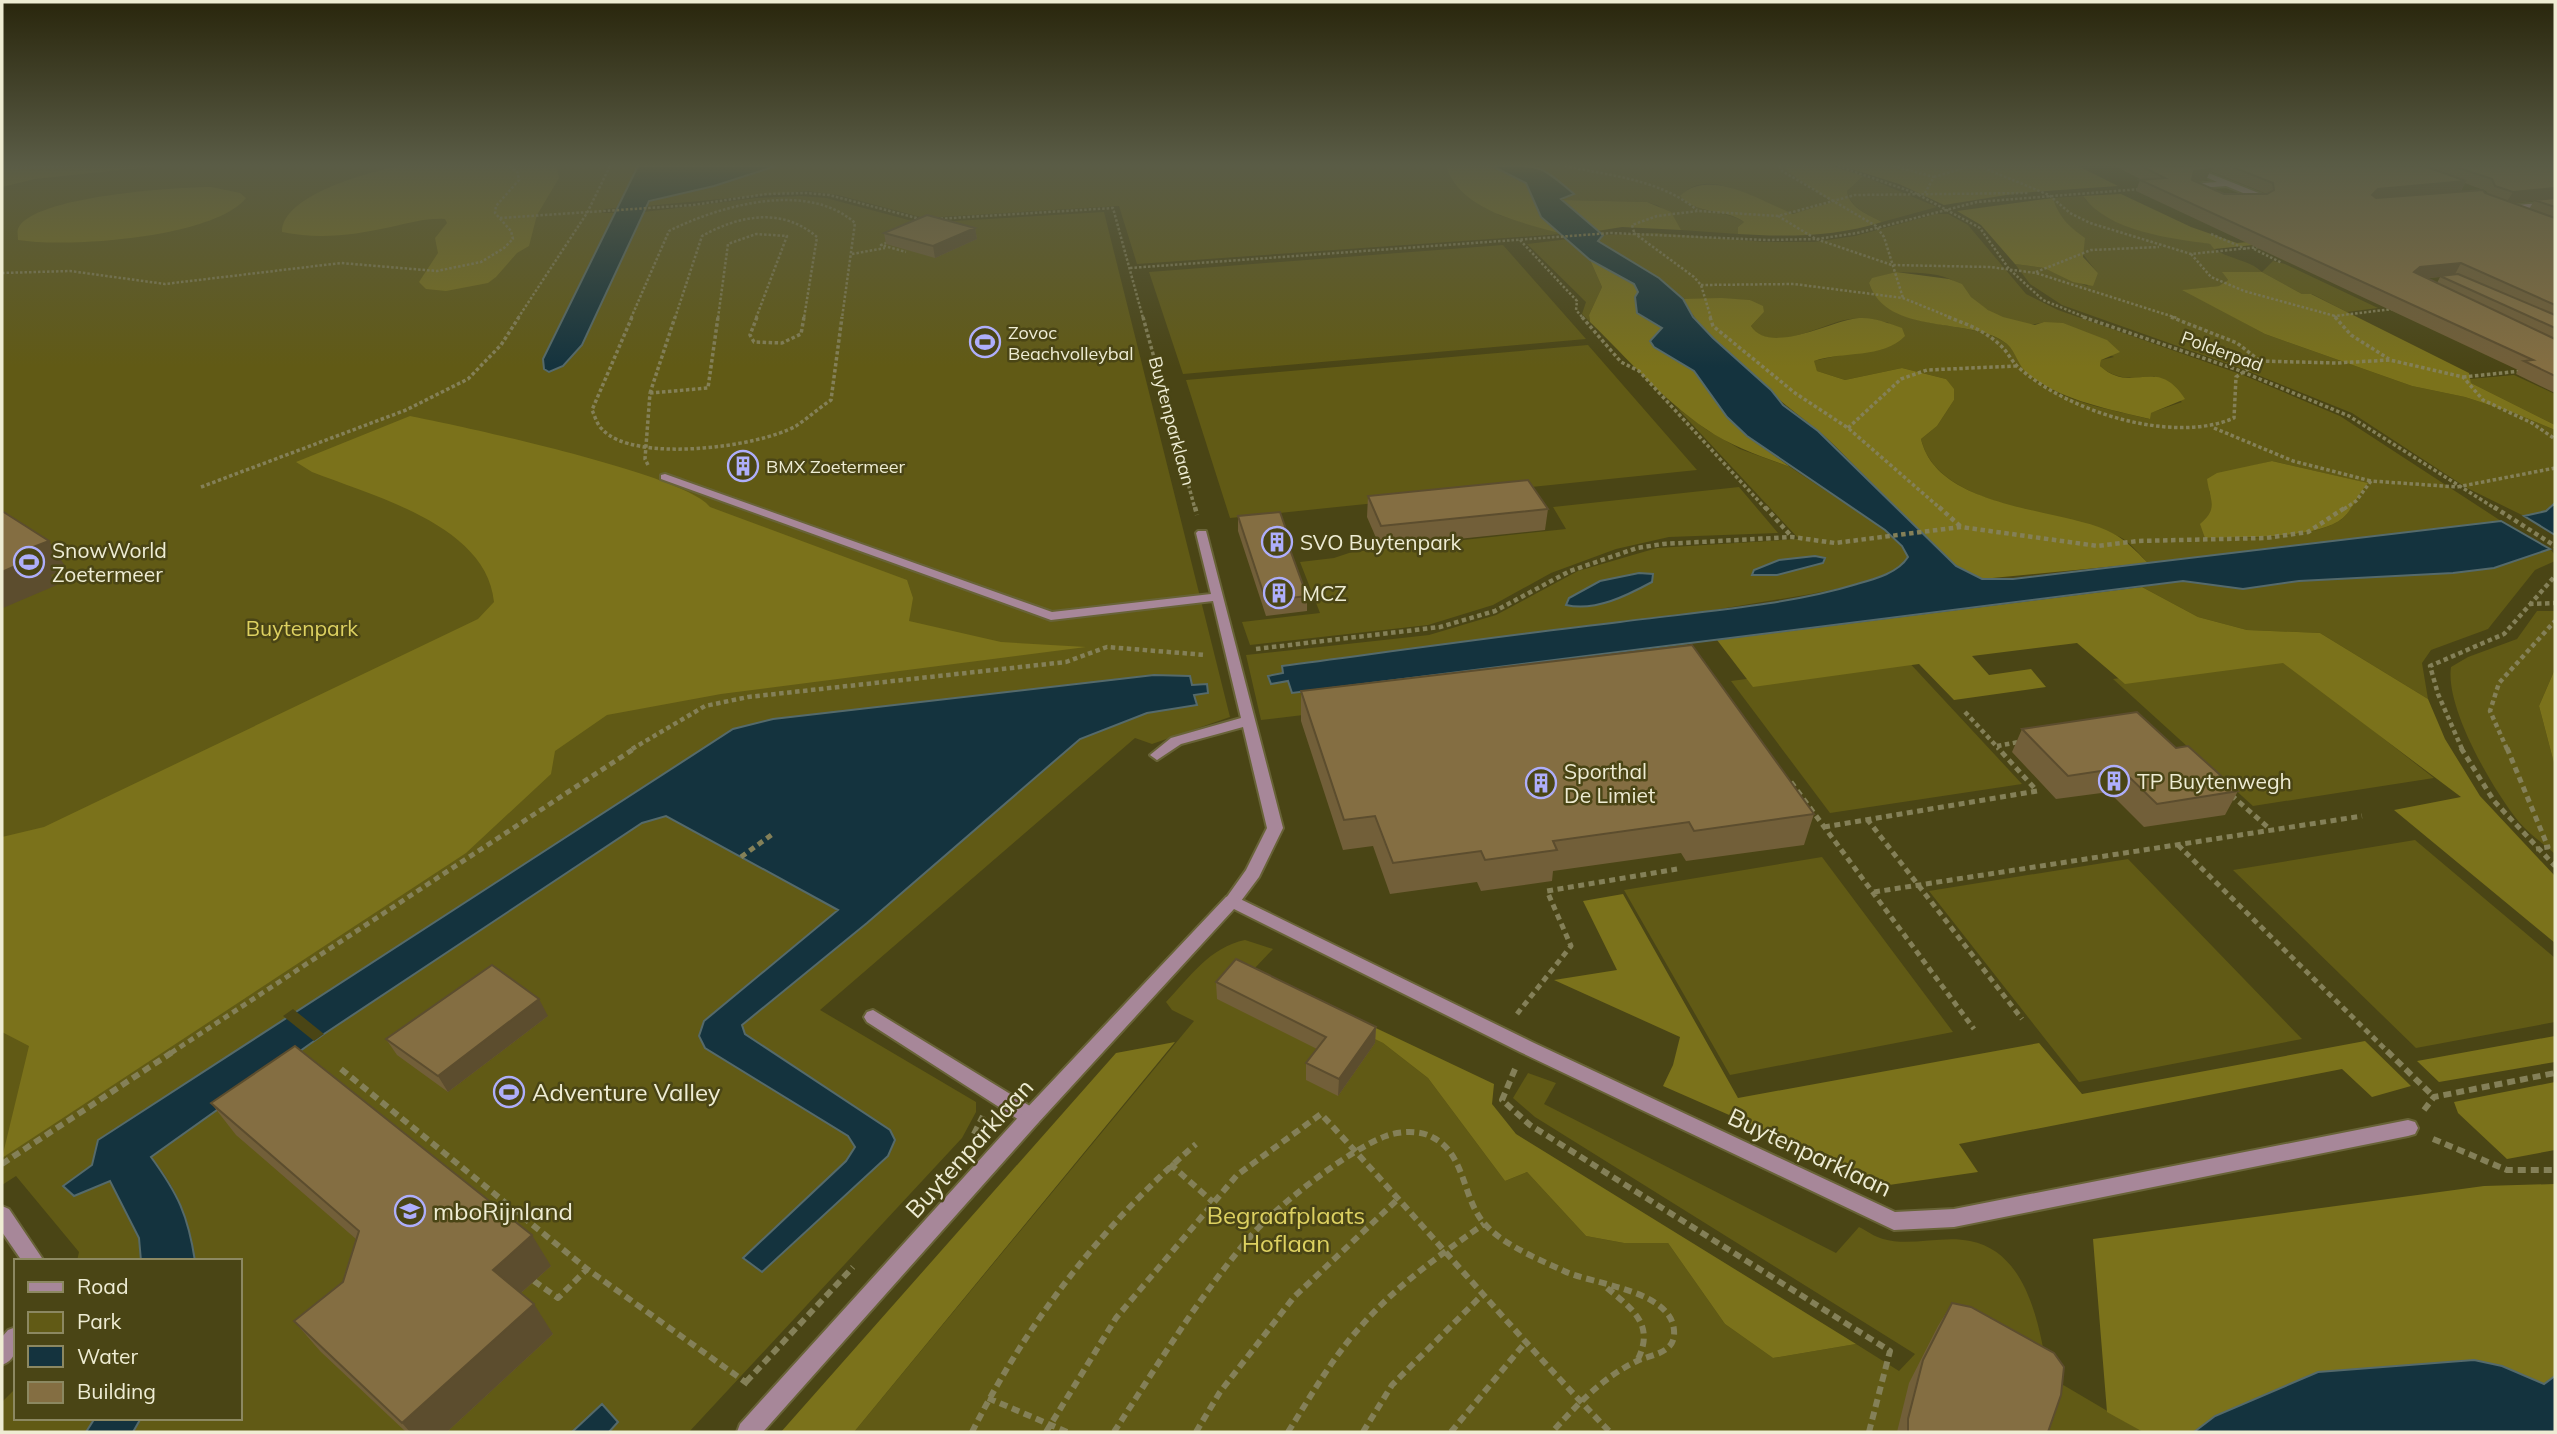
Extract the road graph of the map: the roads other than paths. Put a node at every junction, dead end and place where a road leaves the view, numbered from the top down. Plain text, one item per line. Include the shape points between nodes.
1 (665, 477) road end
2 (1202, 533) road end
3 (1217, 597) junction
4 (1247, 721) junction
5 (1157, 755) dead end
6 (1232, 901) junction
7 (873, 1017) dead end
8 (1031, 1117) junction
9 (2409, 1128) road end
10 (2, 1215) edge
11 (33, 1259) edge
12 (14, 1339) edge
13 (2, 1354) edge
14 (748, 1432) edge

1 - 3 street via 1051,615
2 - 3 street, Buytenparklaan
3 - 4 street, Buytenparklaan
4 - 5 street via 1176,741
4 - 6 street, Buytenparklaan via 1275,828 1253,873
6 - 8 street, Buytenparklaan
6 - 9 street, Buytenparklaan via 1894,1222 1954,1218
7 - 8 street
8 - 14 street, Buytenparklaan
10 - 11 street
12 - 13 street

